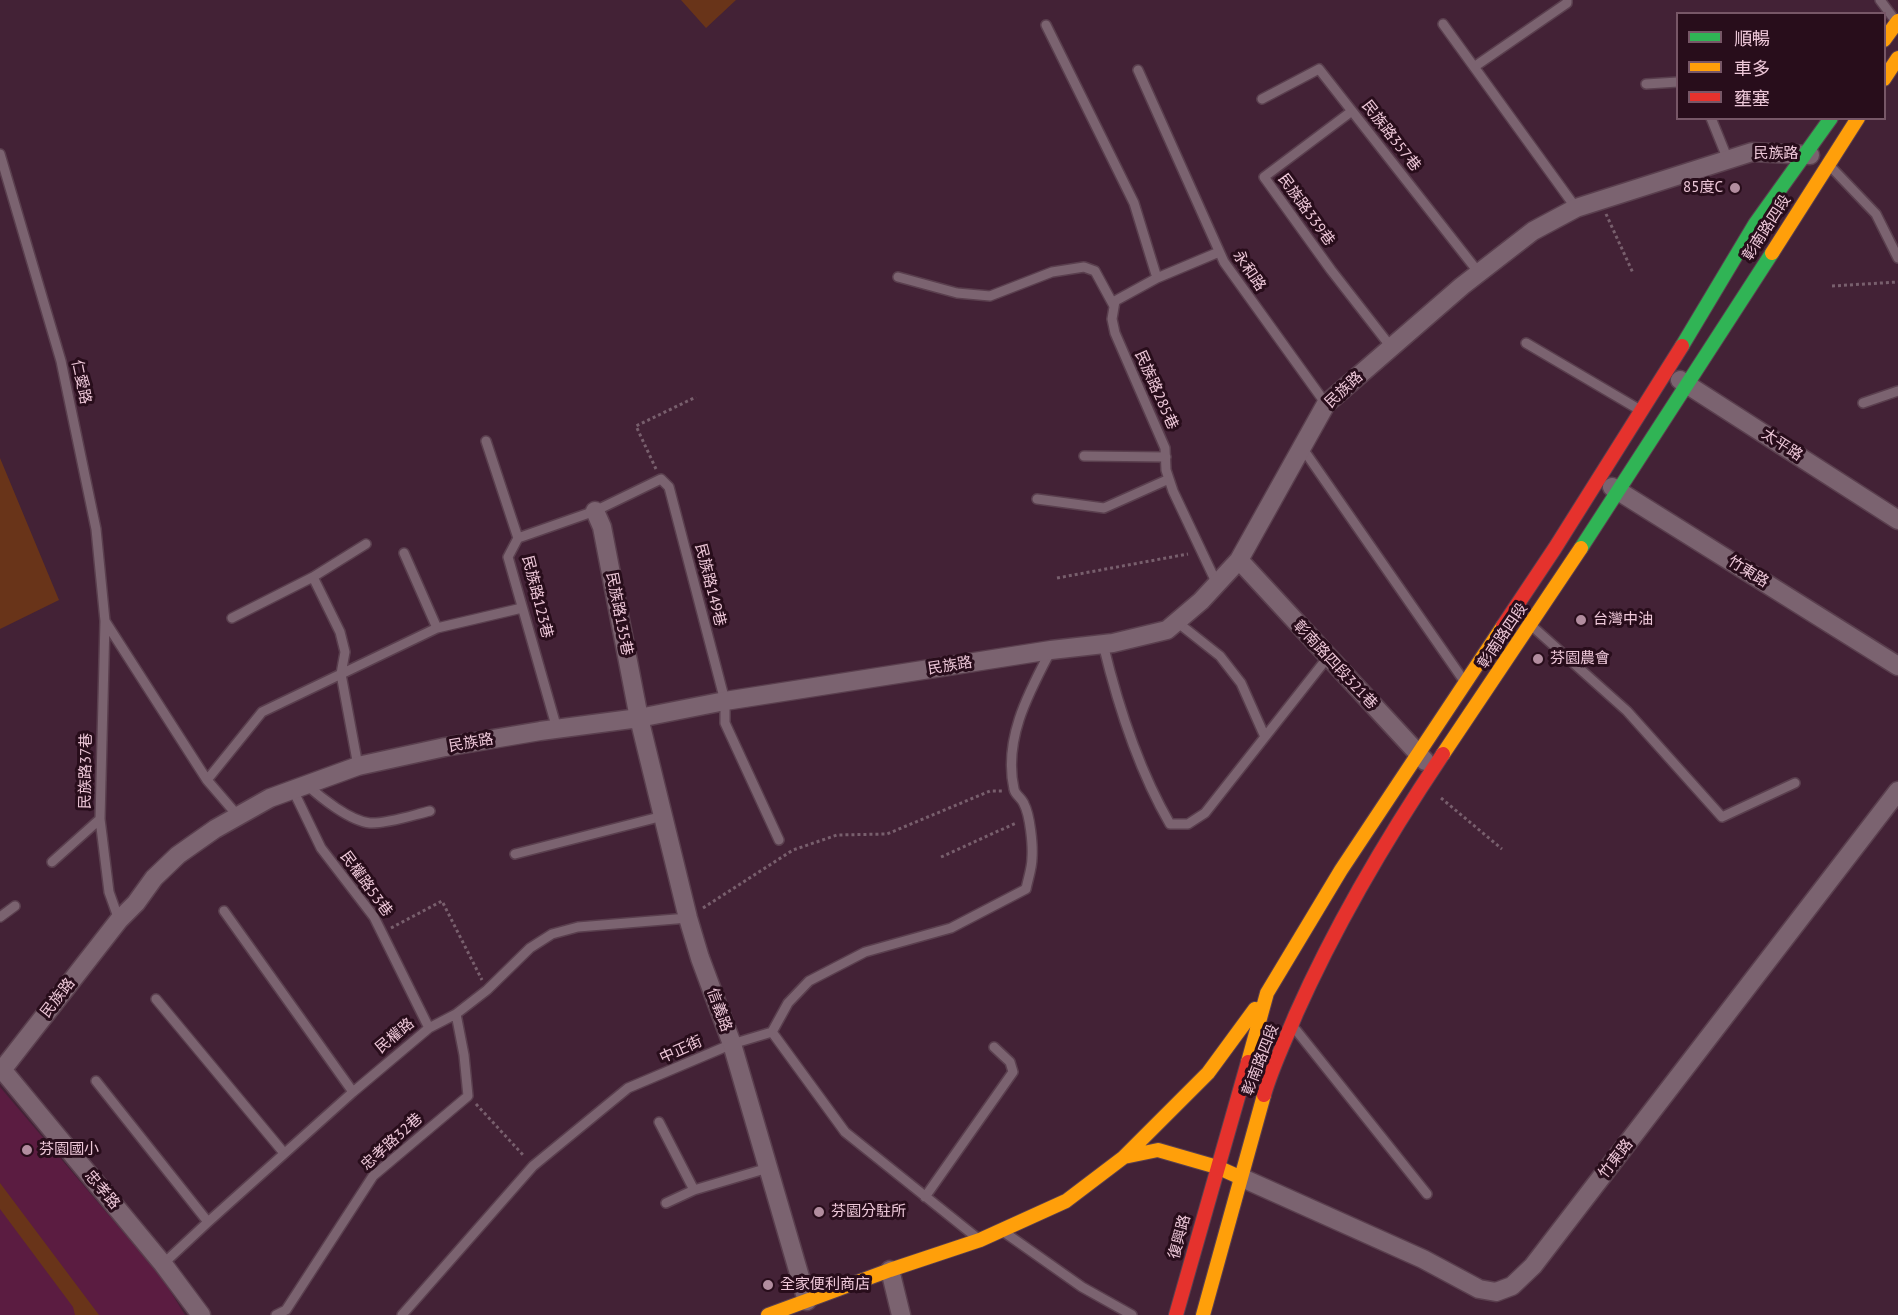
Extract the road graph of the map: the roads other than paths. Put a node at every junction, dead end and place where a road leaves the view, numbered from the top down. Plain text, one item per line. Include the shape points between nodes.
1 (1880, 0) edge
2 (1567, 2) edge
3 (1897, 21) edge
4 (1443, 24) dead end
5 (1046, 25) dead end
6 (1886, 37) edge
7 (1898, 58) edge
8 (1474, 67) junction
9 (1138, 70) dead end
10 (1886, 76) edge
11 (1676, 82) edge
12 (1646, 84) dead end
13 (1262, 99) dead end
14 (1352, 111) junction
15 (1712, 120) edge
16 (1830, 120) edge
17 (1857, 120) edge
18 (1807, 153) junction
19 (0, 154) edge
20 (1728, 160) junction
21 (1828, 164) junction
22 (1576, 208) junction
23 (1219, 252) junction
24 (1898, 258) edge
25 (1479, 273) junction
26 (898, 278) dead end
27 (1157, 278) junction
28 (1114, 306) junction
29 (1526, 343) dead end
30 (1391, 347) junction
31 (1665, 372) junction
32 (1687, 383) junction
33 (1898, 391) edge
34 (1863, 403) dead end
35 (1326, 404) junction
36 (1642, 411) junction
37 (486, 441) dead end
38 (1301, 446) junction
39 (1084, 456) dead end
40 (1166, 457) junction
41 (1598, 477) junction
42 (1169, 479) junction
43 (1619, 492) junction
44 (1037, 499) dead end
45 (595, 511) junction
46 (1898, 520) edge
47 (518, 538) junction
48 (366, 544) dead end
49 (404, 553) dead end
50 (1239, 560) junction
51 (312, 577) junction
52 (1217, 584) junction
53 (522, 608) junction
54 (1512, 613) junction
55 (232, 618) dead end
56 (105, 621) junction
57 (1177, 622) junction
58 (1530, 625) junction
59 (437, 628) junction
60 (1103, 644) junction
61 (1051, 650) junction
62 (1328, 657) junction
63 (1898, 666) edge
64 (341, 674) junction
65 (1465, 683) junction
66 (725, 701) junction
67 (639, 718) junction
68 (557, 729) junction
69 (1265, 737) junction
70 (1418, 754) junction
71 (358, 766) junction
72 (1429, 776) junction
73 (207, 780) junction
74 (1795, 783) dead end
75 (299, 787) junction
76 (1898, 791) edge
77 (430, 811) dead end
78 (238, 816) junction
79 (663, 816) junction
80 (100, 819) junction
81 (779, 840) dead end
82 (515, 854) dead end
83 (52, 862) dead end
84 (15, 906) dead end
85 (224, 910) dead end
86 (0, 917) edge
87 (688, 918) junction
88 (119, 920) junction
89 (1267, 993) junction
90 (156, 999) dead end
91 (456, 1014) junction
92 (1292, 1025) junction
93 (429, 1028) junction
94 (772, 1032) junction
95 (732, 1044) junction
96 (993, 1047) dead end
97 (1, 1069) edge
98 (96, 1081) dead end
99 (352, 1092) junction
100 (659, 1122) dead end
101 (284, 1153) junction
102 (1125, 1157) junction
103 (1217, 1167) junction
104 (768, 1168) junction
105 (1240, 1177) junction
106 (694, 1190) junction
107 (1427, 1194) dead end
108 (925, 1197) junction
109 (666, 1203) dead end
110 (208, 1222) junction
111 (1002, 1230) junction
112 (980, 1240) junction
113 (164, 1264) junction
114 (890, 1270) junction
115 (807, 1301) junction
116 (201, 1315) edge
117 (276, 1315) edge
118 (402, 1315) edge
119 (768, 1315) edge
120 (901, 1315) edge
121 (1132, 1315) edge
122 (1176, 1315) edge
123 (1203, 1315) edge

1 - 3 lane
2 - 8 lane
3 - 6 main road
4 - 8 lane
5 - 27 lane via 1134,203
7 - 10 main road
8 - 22 lane
9 - 23 lane
11 - 12 lane
13 - 14 lane, 民族路357巷 via 1319,69
14 - 25 lane, 民族路357巷
14 - 30 lane, 民族路339巷 via 1264,177
15 - 20 lane
16 - 18 main road, 彰南路四段
17 - 21 main road, 彰南路四段
18 - 20 street, 民族路 via 1752,152
18 - 21 street, 民族路
18 - 31 main road, 彰南路四段 via 1755,224
19 - 56 lane, 仁愛路 via 62,361 96,529
20 - 22 street, 民族路
21 - 24 lane via 1876,214
21 - 32 main road, 彰南路四段
22 - 25 street, 民族路 via 1533,231
23 - 27 lane, 永和路
23 - 35 lane, 永和路
25 - 30 street, 民族路
26 - 28 lane via 957,293 990,296 1052,272 1084,267 1095,271
27 - 28 lane, 永和路 via 1115,301
28 - 40 lane, 民族路285巷 via 1114,333 1166,448
29 - 36 lane
30 - 35 street, 民族路
31 - 32 street, 太平路
31 - 36 main road, 彰南路四段
32 - 43 main road, 彰南路四段
32 - 46 street, 太平路
33 - 34 lane
35 - 38 street, 民族路
36 - 41 main road, 彰南路四段
37 - 47 lane, 民族路123巷
38 - 50 street, 民族路
38 - 65 lane
39 - 40 lane
40 - 42 lane, 民族路285巷
41 - 43 street, 竹東路
41 - 54 main road, 彰南路四段
42 - 44 lane via 1104,508
42 - 52 lane, 民族路285巷
43 - 58 main road, 彰南路四段
43 - 63 street, 竹東路
45 - 47 lane
45 - 66 lane, 民族路149巷 via 661,479 669,487
45 - 67 street, 民族路135巷 via 602,527
47 - 53 lane, 民族路123巷 via 508,557
48 - 51 lane
49 - 59 lane
50 - 52 street, 民族路
50 - 62 street, 彰南路四段321巷
51 - 55 lane
51 - 64 lane via 340,633 345,652
52 - 57 street, 民族路
53 - 59 lane
53 - 68 lane, 民族路123巷
54 - 58 lane
54 - 65 main road, 彰南路四段
56 - 73 lane
56 - 80 lane, 民族路37巷
57 - 60 street, 民族路 via 1167,630
57 - 69 lane via 1220,656 1234,674
58 - 72 main road, 彰南路四段
58 - 74 lane via 1627,711 1722,817
59 - 64 lane
60 - 61 street, 民族路
60 - 69 lane via 1116,698 1155,799 1170,824 1188,824 1205,813
61 - 66 street, 民族路
61 - 94 lane via 1017,723 1011,756 1014,791 1024,803 1028,818 1032,858 1026,890 951,928 865,952 809,981 788,1003
62 - 69 lane
62 - 70 street, 彰南路四段321巷
64 - 71 lane
64 - 73 lane via 262,712
65 - 70 main road, 彰南路四段
66 - 67 street, 民族路
66 - 81 lane, 民族路149巷 via 725,723
67 - 68 street, 民族路
67 - 79 street, 信義路
68 - 71 street, 民族路
70 - 72 street, 彰南路四段321巷
70 - 89 main road, 彰南路四段 via 1341,870
71 - 75 street, 民族路
72 - 92 main road, 彰南路四段 via 1349,907
73 - 78 lane
75 - 77 lane via 370,823
75 - 78 street, 民族路
75 - 93 lane, 民權路53巷 via 321,848 374,917
76 - 105 street, 竹東路 via 1540,1257 1512,1286 1496,1292 1479,1289
78 - 88 street, 民族路 via 178,855
79 - 82 lane
79 - 87 street, 信義路
80 - 83 lane
80 - 88 lane, 民族路37巷 via 109,892
84 - 86 lane
85 - 99 lane
87 - 91 lane, 民權路 via 578,927 552,934 530,948
87 - 95 street, 信義路
88 - 97 street, 民族路
89 - 102 main road via 1208,1073
89 - 103 main road, 彰南路四段
90 - 101 lane
91 - 93 lane, 民權路
91 - 117 lane, 忠孝路32巷 via 468,1096 373,1176 286,1310
92 - 105 main road, 彰南路四段 via 1271,1072
92 - 107 lane
93 - 99 lane, 民權路
94 - 95 lane, 中正街
94 - 108 lane via 845,1132
95 - 104 street, 信義路
95 - 118 lane, 中正街 via 628,1088 533,1166
96 - 108 lane via 1010,1062 1013,1072
97 - 113 street, 忠孝路
98 - 110 lane
99 - 101 lane, 民權路
100 - 106 lane
101 - 110 lane, 民權路
102 - 103 main road via 1158,1150
102 - 111 main road via 1066,1200
103 - 105 main road
103 - 122 main road, 復興路
104 - 106 lane
104 - 115 street, 信義路
105 - 123 main road
106 - 109 lane
108 - 112 lane
110 - 113 lane, 民權路
111 - 112 main road
111 - 121 lane via 1082,1287
112 - 114 main road
113 - 116 street, 忠孝路
114 - 115 main road
114 - 120 street
115 - 119 main road

